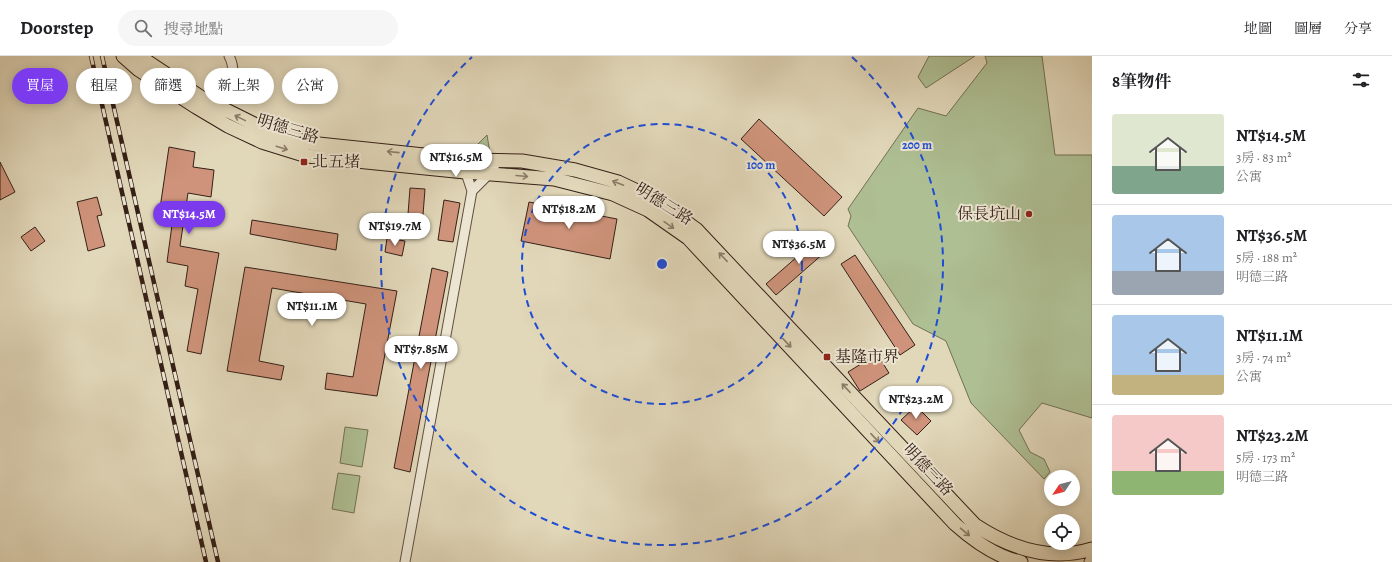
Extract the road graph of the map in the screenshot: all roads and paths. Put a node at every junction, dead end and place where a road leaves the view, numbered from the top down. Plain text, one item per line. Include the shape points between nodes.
1 (123, 56) edge
2 (139, 56) edge
3 (229, 56) edge
4 (200, 103) junction
5 (218, 113) junction
6 (498, 160) junction
7 (464, 166) junction
8 (490, 173) junction
9 (472, 191) junction
10 (780, 326) junction
11 (1092, 550) edge
12 (1016, 557) edge
13 (405, 562) edge

1 - 4 main road, 明德三路 via 138,70
2 - 4 main road, 明德三路
3 - 5 street via 233,62 233,80
4 - 5 main road, 明德三路
5 - 7 main road, 明德三路 via 262,142 307,156
6 - 7 main road, 明德三路
6 - 8 street
10 -> 6 main road, 明德三路 via 696,229 654,199 618,182 575,170 522,161
7 - 8 main road, 明德三路
7 - 9 street
8 - 9 street
8 -> 10 main road, 明德三路 via 560,180 613,194 648,210 688,238
9 - 13 street
10 - 12 main road, 明德三路 via 967,535 988,548
11 - 12 main road, 明德三路 via 1055,556

